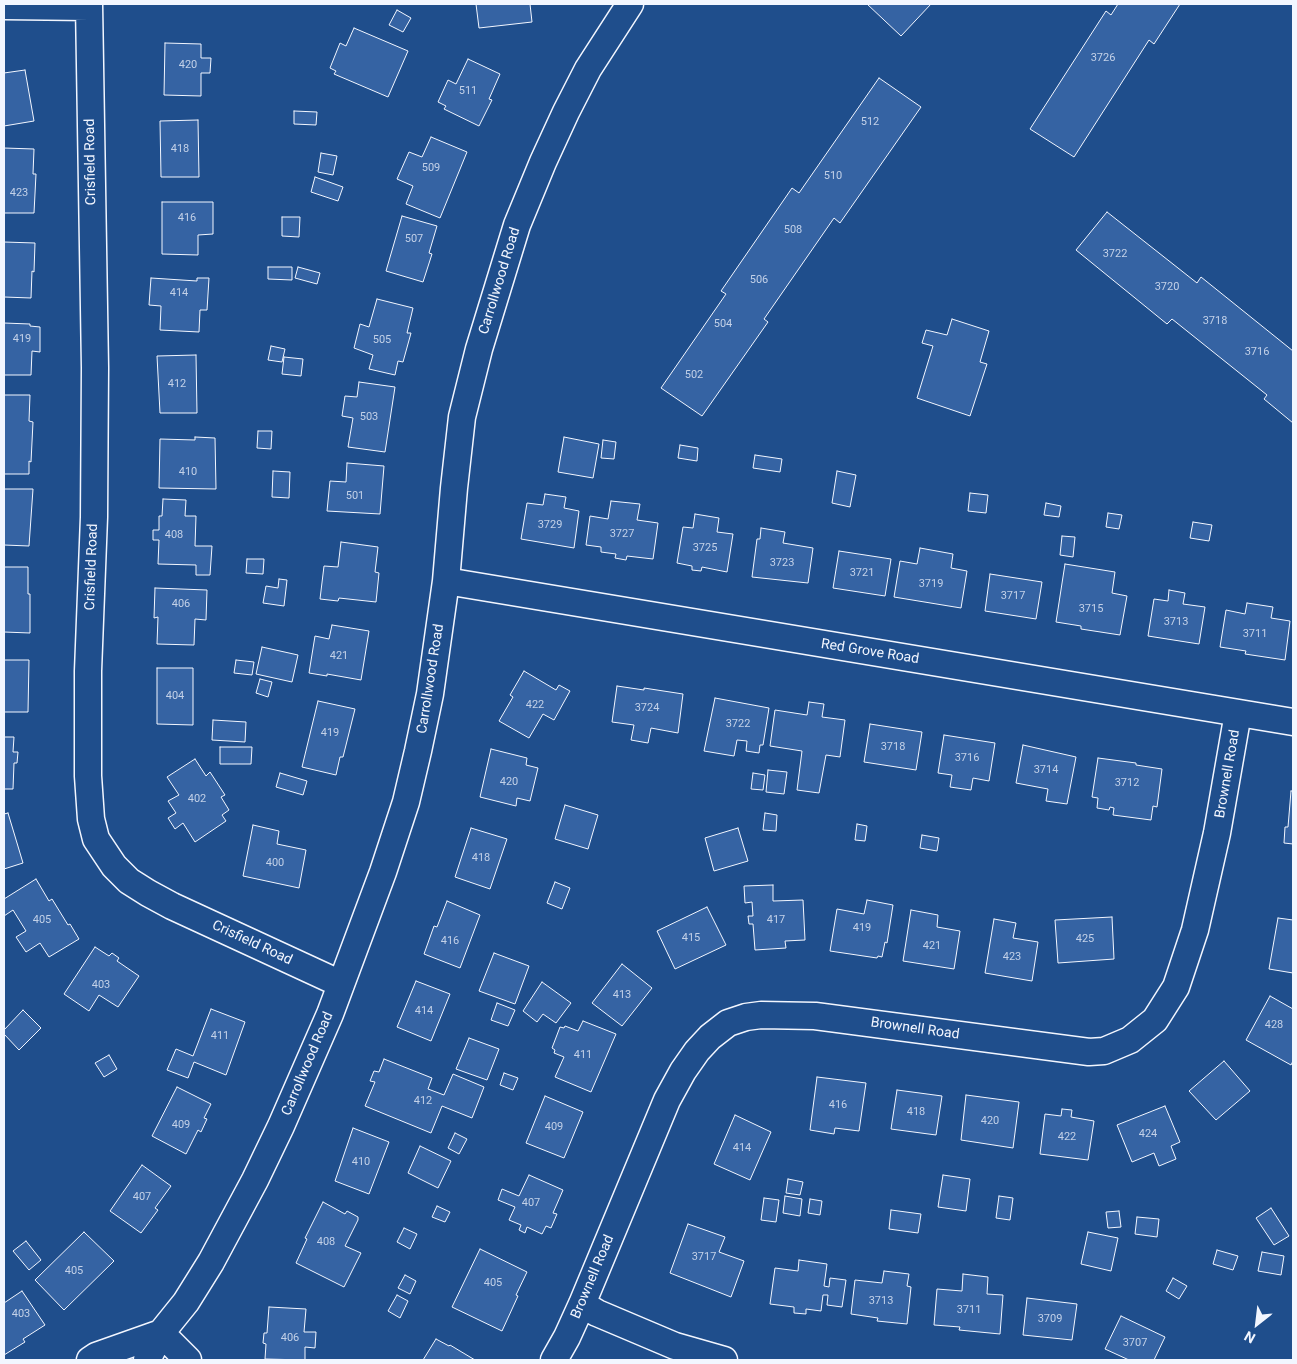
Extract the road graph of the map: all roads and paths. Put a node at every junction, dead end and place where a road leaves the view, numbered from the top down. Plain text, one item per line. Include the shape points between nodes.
1 (630, 4) edge
2 (89, 5) edge
3 (4, 6) edge
4 (446, 581) junction
5 (1238, 713) junction
6 (1293, 722) edge
7 (341, 984) junction
8 (582, 1304) junction
9 (161, 1333) junction
10 (90, 1360) edge
11 (147, 1360) edge
12 (188, 1360) edge
13 (554, 1360) edge
14 (724, 1360) edge

1 - 4 street, Carrollwood Road via 588,69 566,112 517,225 462,417
2 - 3 street
2 - 7 street, Crisfield Road via 95,368 88,766 91,819 96,839 114,866 148,893
4 - 5 street, Red Grove Road
4 - 7 street, Carrollwood Road via 430,694 406,802
5 - 6 street, Red Grove Road
5 - 8 street, Brownell Road via 1217,833 1193,938 1170,998 1141,1033 1117,1047 1089,1052 815,1016 761,1015 728,1023 697,1051 667,1100
7 - 9 street, Carrollwood Road via 255,1180 212,1262
8 - 13 street, Brownell Road
8 - 14 street via 675,1346
9 - 10 street
9 - 11 street, Carrollwood Road
9 - 12 street

